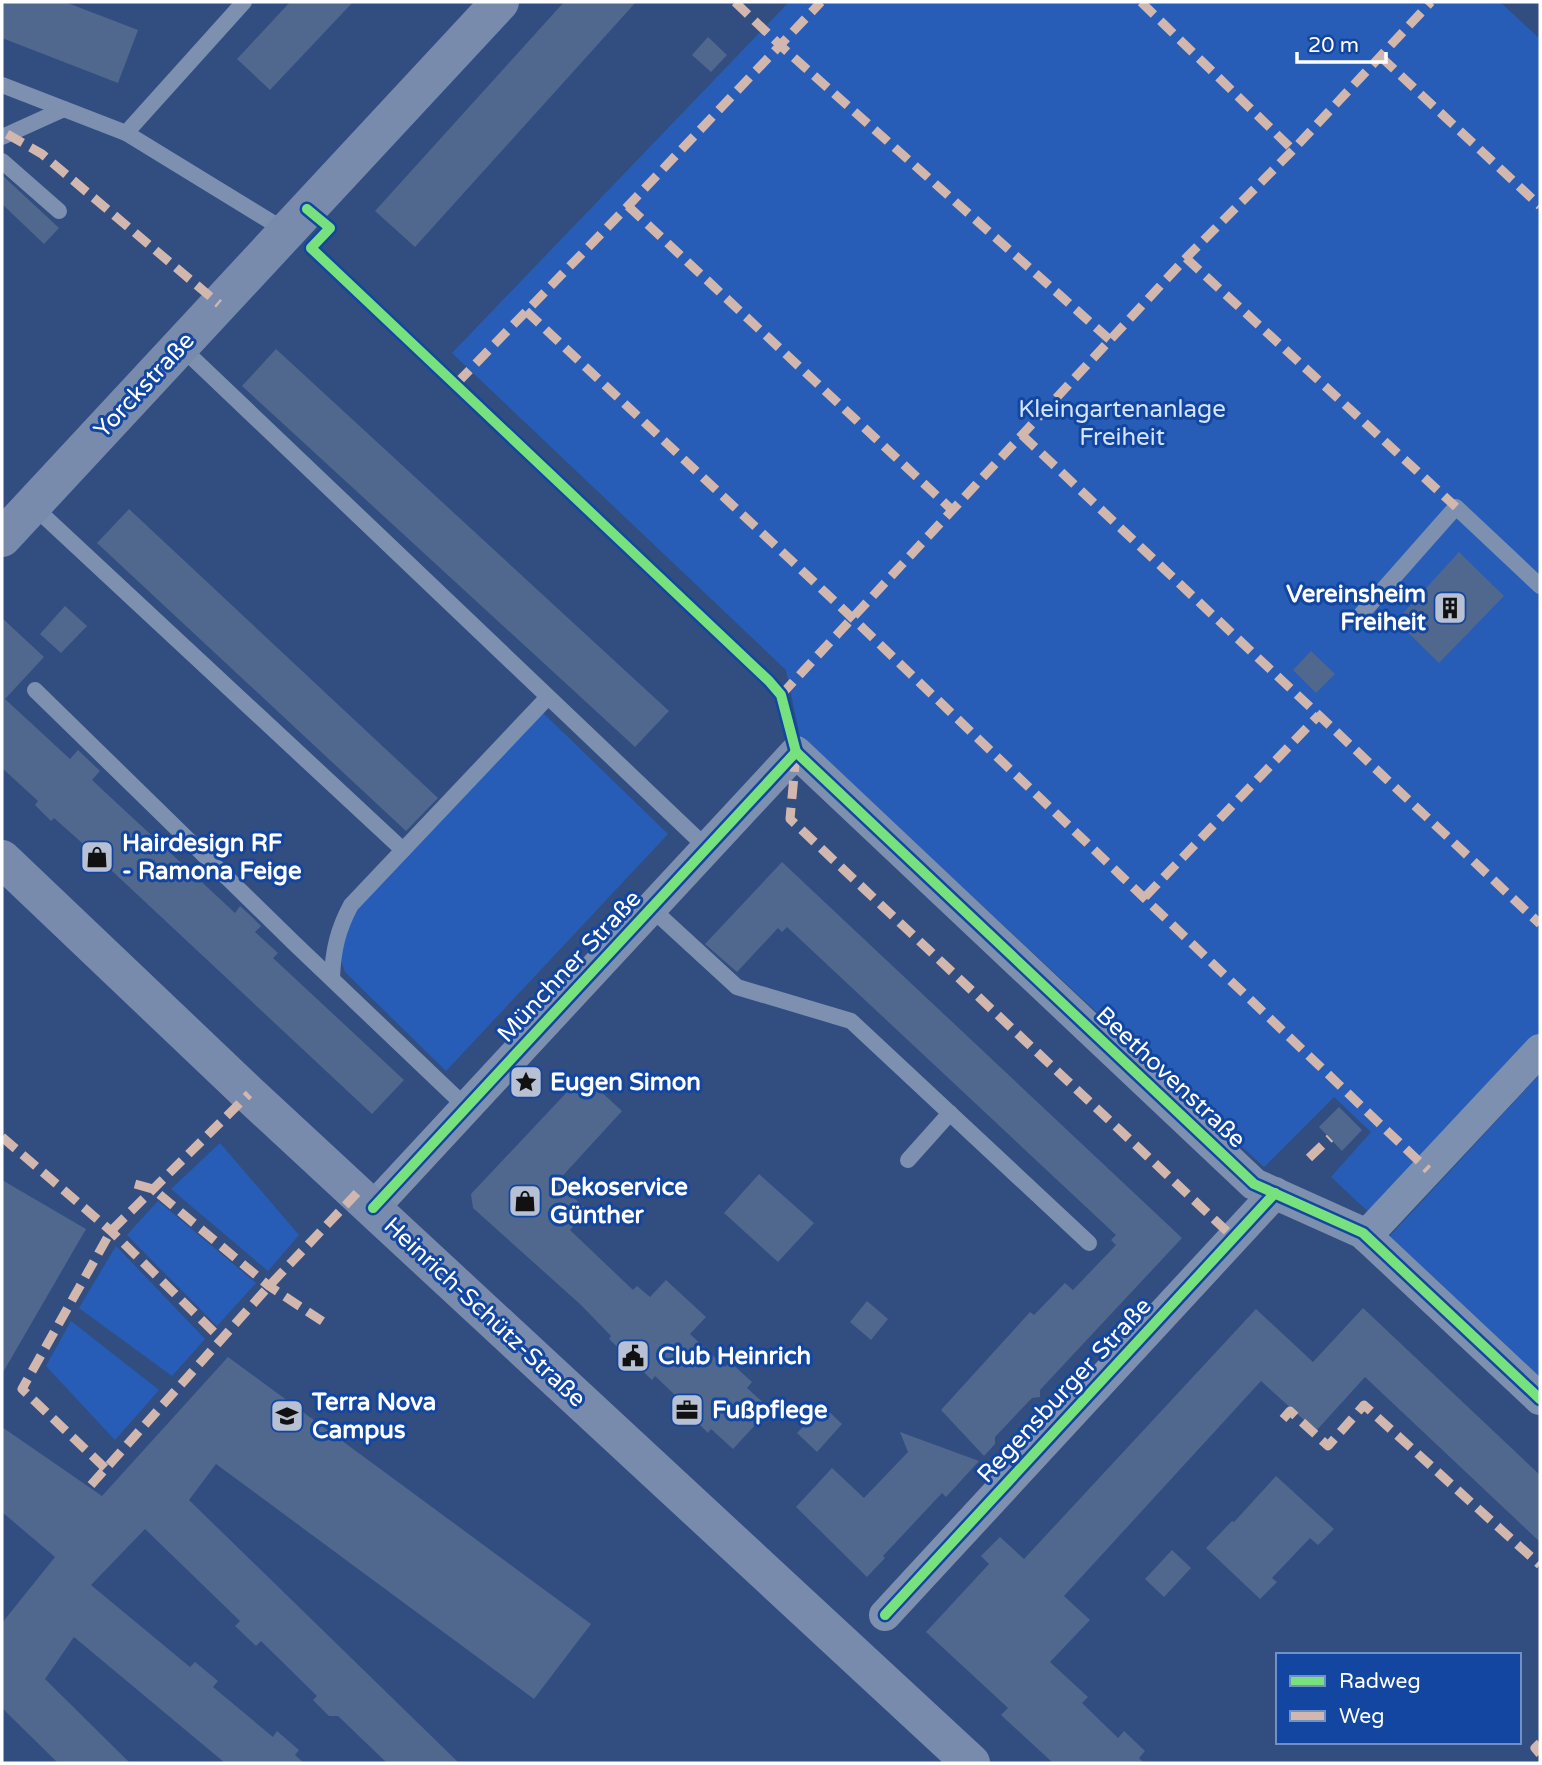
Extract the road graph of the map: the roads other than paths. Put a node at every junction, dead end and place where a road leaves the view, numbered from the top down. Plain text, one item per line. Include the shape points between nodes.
1 (243, 2) edge
2 (500, 2) edge
3 (2, 85) edge
4 (64, 109) junction
5 (126, 133) junction
6 (3, 136) edge
7 (2, 161) edge
8 (59, 211) dead end
9 (286, 231) junction
10 (180, 346) junction
11 (32, 505) junction
12 (2, 538) edge
13 (1540, 586) edge
14 (1357, 619) dead end
15 (35, 690) dead end
16 (548, 697) junction
17 (796, 752) joint
18 (707, 848) junction
19 (403, 850) junction
20 (2, 859) edge
21 (651, 908) junction
22 (332, 978) junction
23 (1540, 1050) edge
24 (466, 1107) junction
25 (950, 1113) junction
26 (908, 1160) dead end
27 (1275, 1193) junction
28 (373, 1208) junction
29 (1366, 1236) junction
30 (1088, 1242) dead end
31 (1540, 1399) edge
32 (885, 1615) dead end
33 (971, 1763) edge

1 - 5 lane
2 - 9 main road, Yorckstraße
3 - 4 lane
4 - 5 lane
4 - 6 lane
5 - 9 lane
7 - 8 lane
9 - 10 main road, Yorckstraße
10 - 11 main road, Yorckstraße
10 - 16 lane
11 - 12 main road, Yorckstraße
11 - 19 lane
13 - 14 lane via 1456,507
15 - 22 lane
16 - 18 lane
16 - 19 lane
17 - 18 street, Münchner Straße
17 - 27 street, Beethovenstraße via 1254,1184
18 - 21 street, Münchner Straße
19 - 22 lane via 351,905 332,953
20 - 28 main road, Heinrich-Schütz-Straße
21 - 24 street, Münchner Straße
21 - 25 lane via 737,986 851,1021
22 - 24 lane
23 - 29 street
24 - 28 street, Münchner Straße
25 - 26 lane
25 - 30 lane
27 - 29 street, Beethovenstraße
27 - 32 street, Regensburger Straße
28 - 33 main road, Heinrich-Schütz-Straße
29 - 31 street, Beethovenstraße

